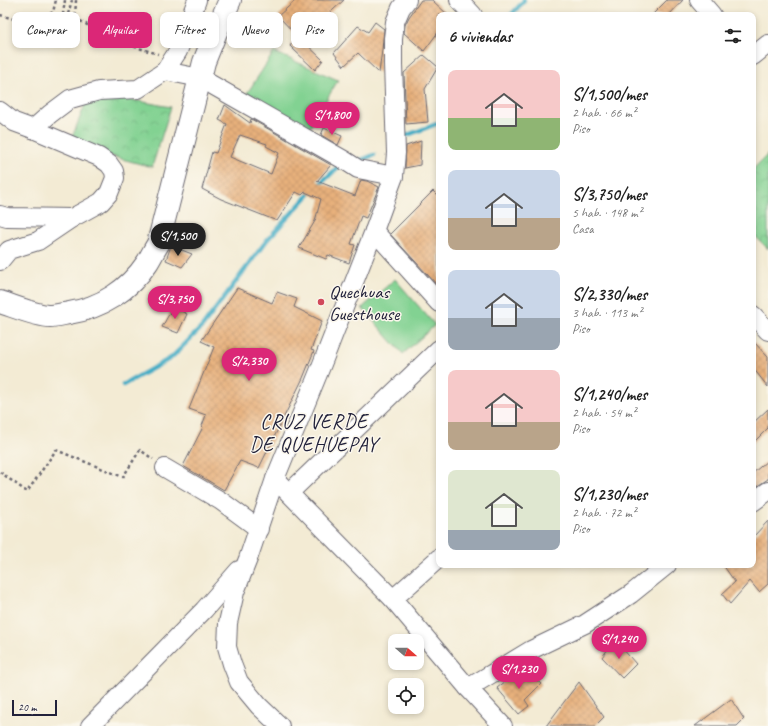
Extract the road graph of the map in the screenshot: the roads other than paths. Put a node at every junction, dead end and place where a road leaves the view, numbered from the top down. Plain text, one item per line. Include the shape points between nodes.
1 (197, 0) edge
2 (230, 0) edge
3 (407, 0) edge
4 (699, 0) edge
5 (709, 12) edge
6 (768, 44) edge
7 (756, 54) edge
8 (169, 65) junction
9 (200, 78) junction
10 (0, 111) edge
11 (33, 129) junction
12 (394, 176) junction
13 (0, 215) edge
14 (72, 218) junction
15 (374, 231) junction
16 (0, 261) edge
17 (436, 300) edge
18 (0, 302) edge
19 (756, 318) edge
20 (768, 331) edge
21 (436, 352) edge
22 (165, 468) road end
23 (275, 479) junction
24 (768, 491) edge
25 (289, 493) junction
26 (756, 500) edge
27 (259, 529) junction
28 (248, 559) junction
29 (436, 561) edge
30 (663, 568) edge
31 (393, 599) junction
32 (468, 688) junction
33 (90, 726) edge
34 (280, 726) edge
35 (503, 726) edge

1 - 8 street via 178,51
2 - 9 highway via 204,62
3 - 12 street via 395,22 393,38 396,153
4 - 5 street
6 - 7 street
8 - 9 street
8 - 11 street via 138,89 99,91 70,99
9 - 12 street via 358,169
9 - 18 highway via 158,244 134,279 116,295 96,306 76,312 50,316
10 - 11 street via 14,122
11 - 14 street via 99,157 114,171 115,178 109,193 101,202
12 - 15 street
13 - 14 street
14 - 16 street via 38,241 9,250
15 - 17 street
15 - 23 street
19 - 20 street
21 - 25 street
22 - 27 street via 221,501
23 - 25 street
23 - 27 street
24 - 26 street
25 - 31 street
27 - 28 street
28 - 33 street via 204,610
28 - 34 street via 235,592 228,623 227,647 239,682
29 - 31 street
30 - 32 street via 631,594 585,624 530,650
31 - 32 street
32 - 35 street

